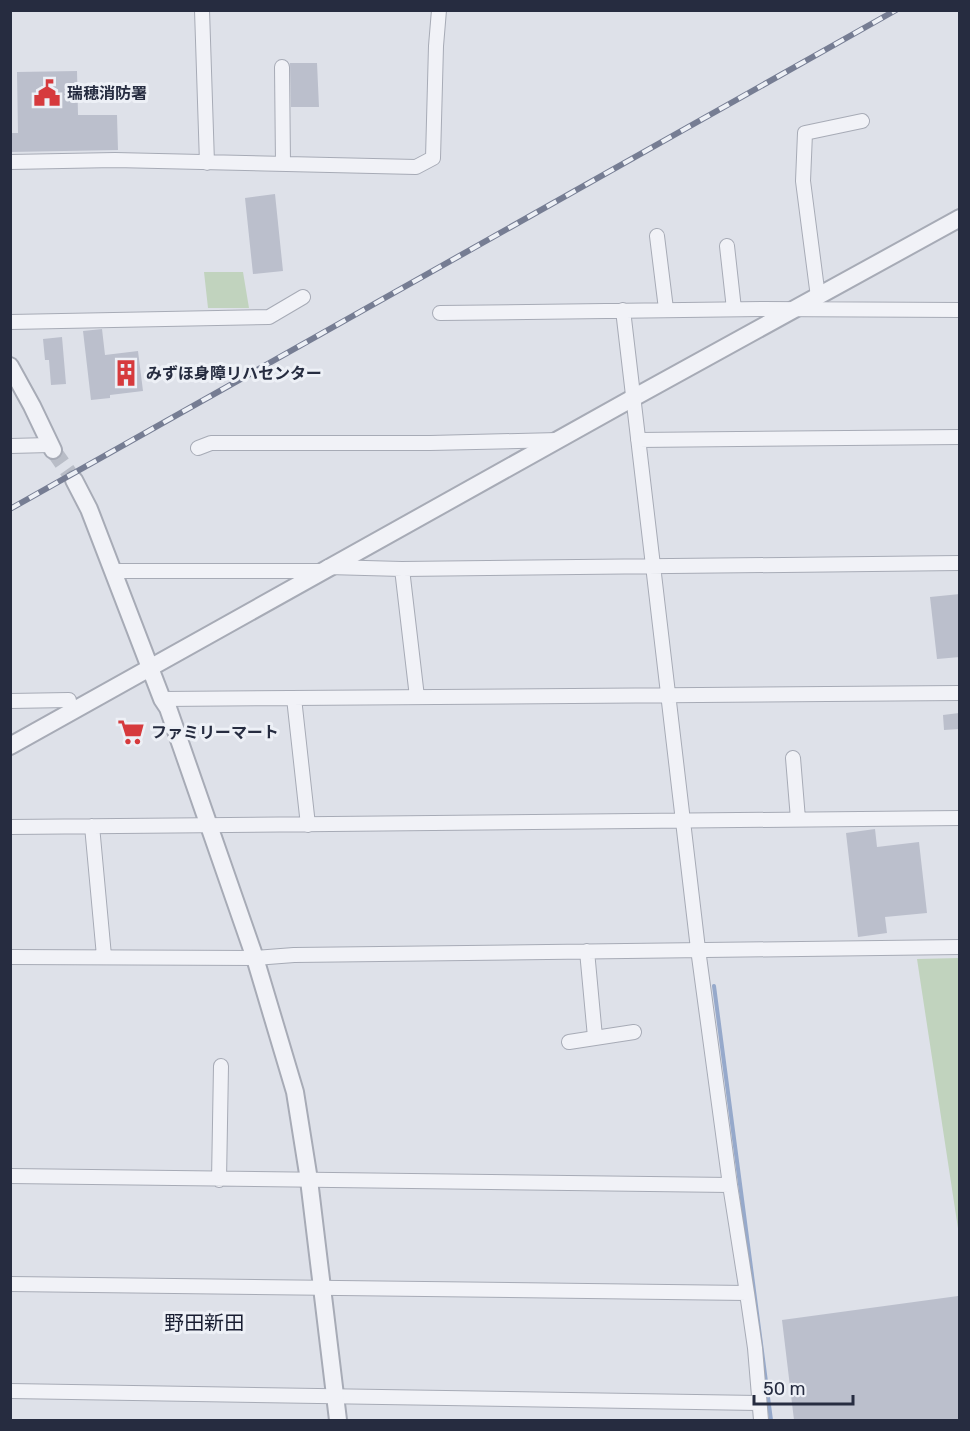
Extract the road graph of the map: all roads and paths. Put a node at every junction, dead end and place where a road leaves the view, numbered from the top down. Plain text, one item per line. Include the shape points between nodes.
1 (202, 10) edge
2 (439, 10) edge
3 (282, 67) dead end
4 (862, 121) dead end
5 (10, 162) edge
6 (207, 163) junction
7 (283, 164) junction
8 (960, 218) edge
9 (657, 236) dead end
10 (727, 246) dead end
11 (303, 297) dead end
12 (818, 297) junction
13 (666, 309) junction
14 (734, 309) junction
15 (796, 309) junction
16 (623, 310) junction
17 (960, 310) edge
18 (440, 313) dead end
19 (10, 322) edge
20 (10, 366) edge
21 (633, 398) junction
22 (960, 437) edge
23 (558, 440) junction
24 (638, 440) junction
25 (10, 446) edge
26 (51, 448) joint
27 (198, 448) dead end
28 (74, 480) tunnel mouth
29 (960, 563) edge
30 (652, 567) junction
31 (402, 568) junction
32 (326, 569) junction
33 (114, 571) junction
34 (150, 668) junction
35 (960, 693) edge
36 (667, 695) junction
37 (417, 697) junction
38 (294, 698) junction
39 (162, 699) junction
40 (69, 700) dead end
41 (10, 701) edge
42 (10, 746) edge
43 (793, 758) dead end
44 (960, 818) edge
45 (798, 819) junction
46 (683, 821) junction
47 (308, 825) junction
48 (10, 826) edge
49 (92, 826) junction
50 (210, 826) junction
51 (960, 947) edge
52 (698, 949) junction
53 (587, 951) junction
54 (104, 956) junction
55 (10, 957) edge
56 (255, 958) junction
57 (634, 1032) dead end
58 (595, 1037) junction
59 (569, 1042) dead end
60 (221, 1066) dead end
61 (10, 1176) edge
62 (219, 1179) junction
63 (309, 1180) junction
64 (730, 1185) junction
65 (10, 1284) edge
66 (322, 1287) junction
67 (747, 1293) junction
68 (10, 1391) edge
69 (334, 1396) junction
70 (759, 1403) junction
71 (338, 1420) edge
72 (761, 1420) edge

1 - 6 street
2 - 7 street via 433,158 416,167
3 - 7 street
4 - 12 street via 805,133 802,181
5 - 6 street
6 - 7 street
8 - 12 street
9 - 13 street
10 - 14 street
11 - 19 street via 269,317
12 - 15 street
13 - 14 street
13 - 16 street
14 - 15 street
15 - 17 street
15 - 21 street
16 - 18 street
16 - 21 street
20 - 26 street
21 - 23 street
21 - 24 street
22 - 24 street
23 - 27 street via 211,443
23 - 32 street
24 - 30 street
25 - 26 street
28 - 33 street
29 - 30 street
30 - 31 street
30 - 36 street
31 - 32 street
31 - 37 street
32 - 33 street
32 - 34 street
33 - 34 street
34 - 39 street
34 - 42 street
35 - 36 street
36 - 37 street
36 - 46 street
37 - 38 street
38 - 39 street
38 - 47 street
39 - 50 street
40 - 41 street
43 - 45 street
44 - 45 street
45 - 46 street
46 - 47 street
46 - 52 street
47 - 50 street
48 - 49 street
49 - 50 street
49 - 54 street
50 - 56 street
51 - 52 street
52 - 53 street
52 - 64 street
53 - 56 street
53 - 58 street
54 - 55 street
54 - 56 street
56 - 63 street via 295,1092
57 - 58 street
58 - 59 street
60 - 62 street
61 - 62 street
62 - 63 street
63 - 64 street
63 - 66 street
64 - 67 street
65 - 66 street
66 - 67 street
66 - 69 street
67 - 70 street
68 - 69 street
69 - 70 street
69 - 71 street
70 - 72 street

